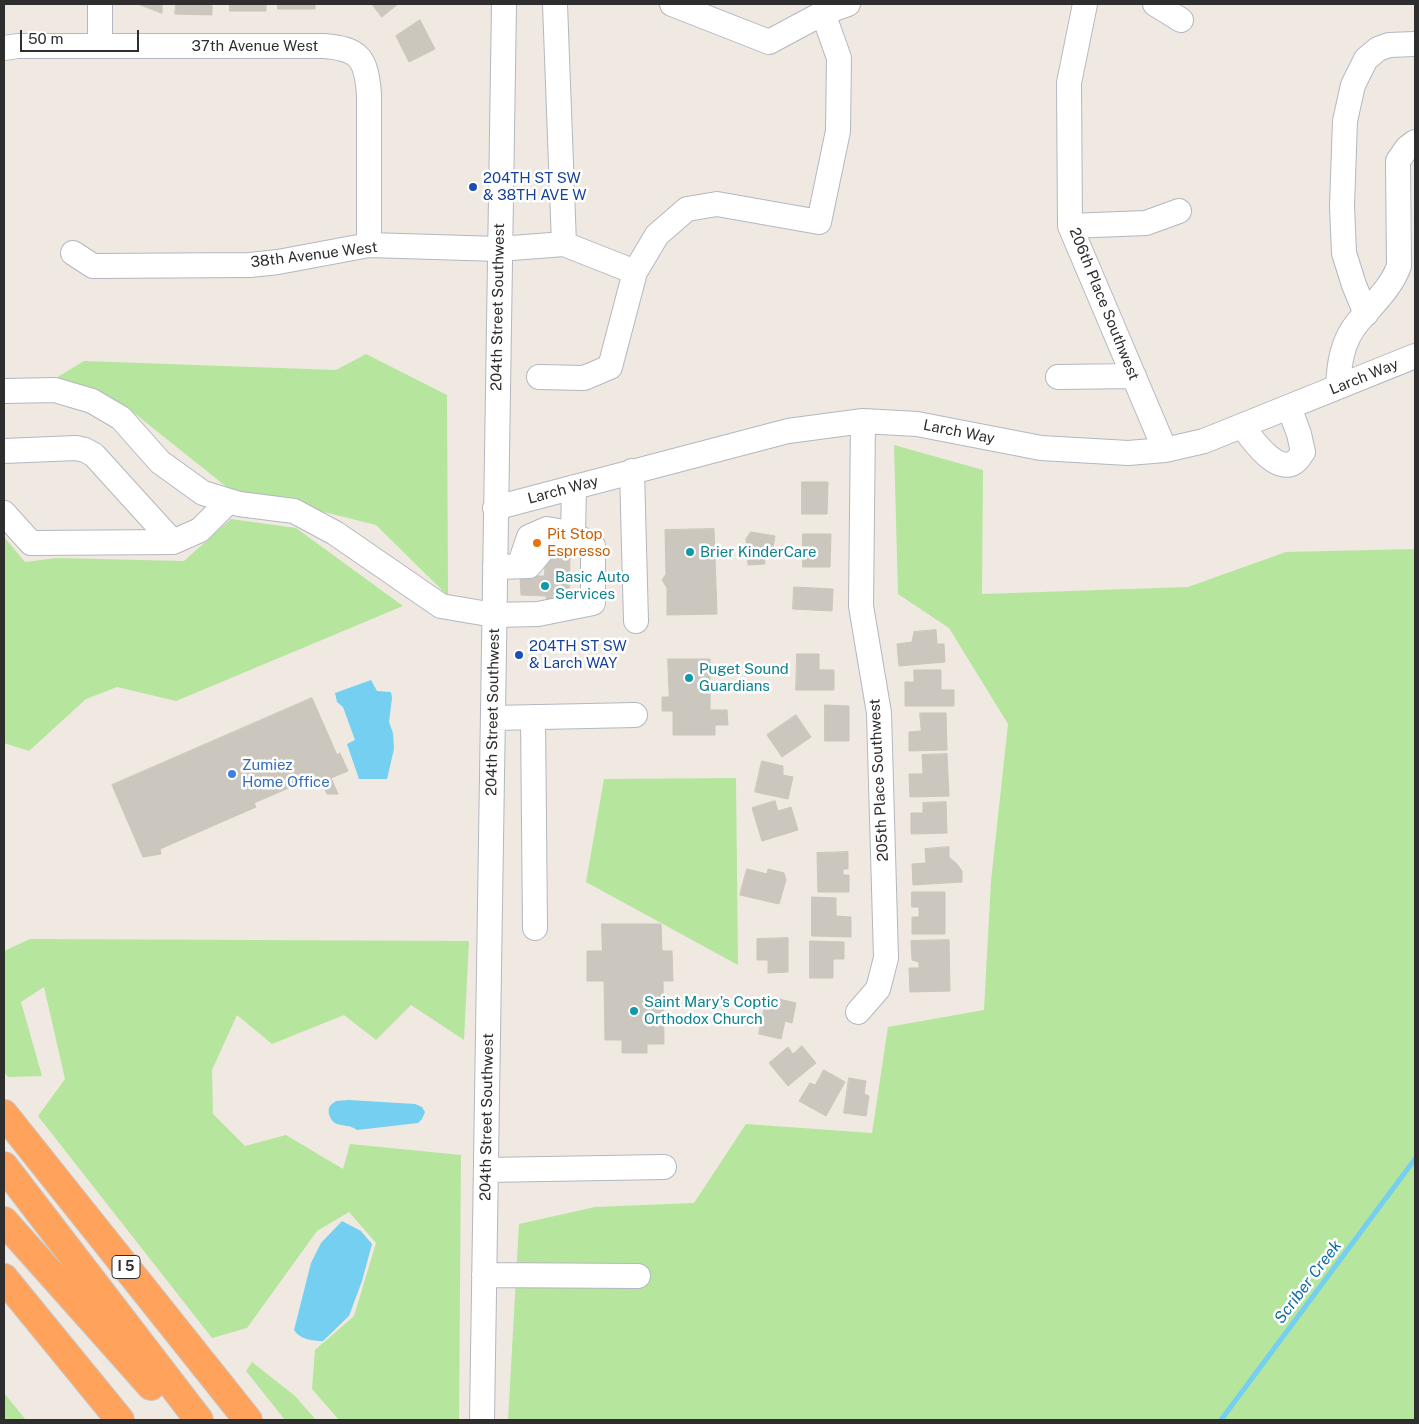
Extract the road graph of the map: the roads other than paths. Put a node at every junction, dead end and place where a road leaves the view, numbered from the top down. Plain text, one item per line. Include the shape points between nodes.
1 (100, 4) edge
2 (504, 4) edge
3 (555, 4) edge
4 (672, 4) edge
5 (848, 4) edge
6 (1085, 4) edge
7 (1155, 4) edge
8 (823, 13) junction
9 (1181, 20) dead end
10 (1415, 44) edge
11 (100, 46) junction
12 (4, 48) edge
13 (1415, 142) edge
14 (1179, 211) dead end
15 (1070, 226) junction
16 (564, 244) junction
17 (369, 246) junction
18 (499, 249) junction
19 (73, 253) dead end
20 (635, 272) junction
21 (1366, 314) junction
22 (1415, 356) edge
23 (1134, 376) junction
24 (539, 377) dead end
25 (1058, 377) dead end
26 (1338, 387) junction
27 (4, 391) edge
28 (1289, 407) junction
29 (863, 421) junction
30 (1242, 426) junction
31 (1165, 450) junction
32 (4, 451) edge
33 (632, 471) junction
34 (574, 487) junction
35 (229, 501) junction
36 (495, 508) junction
37 (4, 513) edge
38 (573, 534) junction
39 (173, 542) junction
40 (494, 567) junction
41 (494, 615) junction
42 (636, 621) dead end
43 (635, 715) dead end
44 (533, 717) junction
45 (493, 718) junction
46 (535, 928) dead end
47 (858, 1012) dead end
48 (4, 1114) edge
49 (4, 1166) edge
50 (664, 1167) dead end
51 (486, 1170) junction
52 (4, 1221) edge
53 (484, 1275) junction
54 (638, 1276) dead end
55 (4, 1278) edge
56 (120, 1420) edge
57 (178, 1420) edge
58 (199, 1420) edge
59 (248, 1420) edge
60 (482, 1420) edge

1 - 11 street
2 - 18 street, 204th Street Southwest
3 - 16 street
4 - 8 street via 768,42
5 - 8 street
6 - 15 street, 206th Place Southwest via 1069,83
7 - 9 street
8 - 20 street via 839,58 838,131 819,222 717,204 687,209 657,235
10 - 21 street via 1389,45 1366,59 1354,85 1345,122 1344,253
11 - 12 street, 37th Avenue West
11 - 17 street, 37th Avenue West via 324,46 356,54 368,77
13 - 21 street via 1398,161 1399,266 1394,278
14 - 15 street via 1146,223
15 - 23 street, 206th Place Southwest
16 - 18 street, 38th Avenue West
16 - 20 street
17 - 18 street, 38th Avenue West
17 - 19 street, 38th Avenue West via 250,265 93,266
18 - 36 street, 204th Street Southwest
20 - 24 street via 610,367 584,378
21 - 26 street via 1357,323 1342,351
22 - 26 street, Larch Way
23 - 25 street
23 - 31 street, 206th Place Southwest
26 - 28 street, Larch Way
27 - 35 street via 55,390 92,401 120,418 160,462 203,493
28 - 30 street, Larch Way
28 - 30 street via 1303,452 1296,462 1289,465 1276,462 1265,454
29 - 31 street, Larch Way via 916,424 1041,448 1128,453
29 - 33 street, Larch Way via 788,432
29 - 47 street, 205th Place Southwest via 861,606 879,713 886,958 878,989
30 - 31 street, Larch Way via 1204,441
32 - 39 street via 85,450 94,455
33 - 34 street, Larch Way
33 - 42 street
34 - 36 street, Larch Way
34 - 38 street
35 - 39 street via 200,530
35 - 41 street via 294,511 335,533 442,606
36 - 40 street, 204th Street Southwest
37 - 39 street via 31,543
38 - 40 street via 549,542 524,566
38 - 41 street via 593,546 593,603 538,614
40 - 41 street, 204th Street Southwest
41 - 45 street, 204th Street Southwest
43 - 44 street
44 - 45 street
44 - 46 street
45 - 51 street, 204th Street Southwest
48 - 59 highway, I 5
49 - 58 highway
50 - 51 street
51 - 53 street, 204th Street Southwest
52 - 57 highway
53 - 54 street
53 - 60 street, 204th Street Southwest
55 - 56 highway

